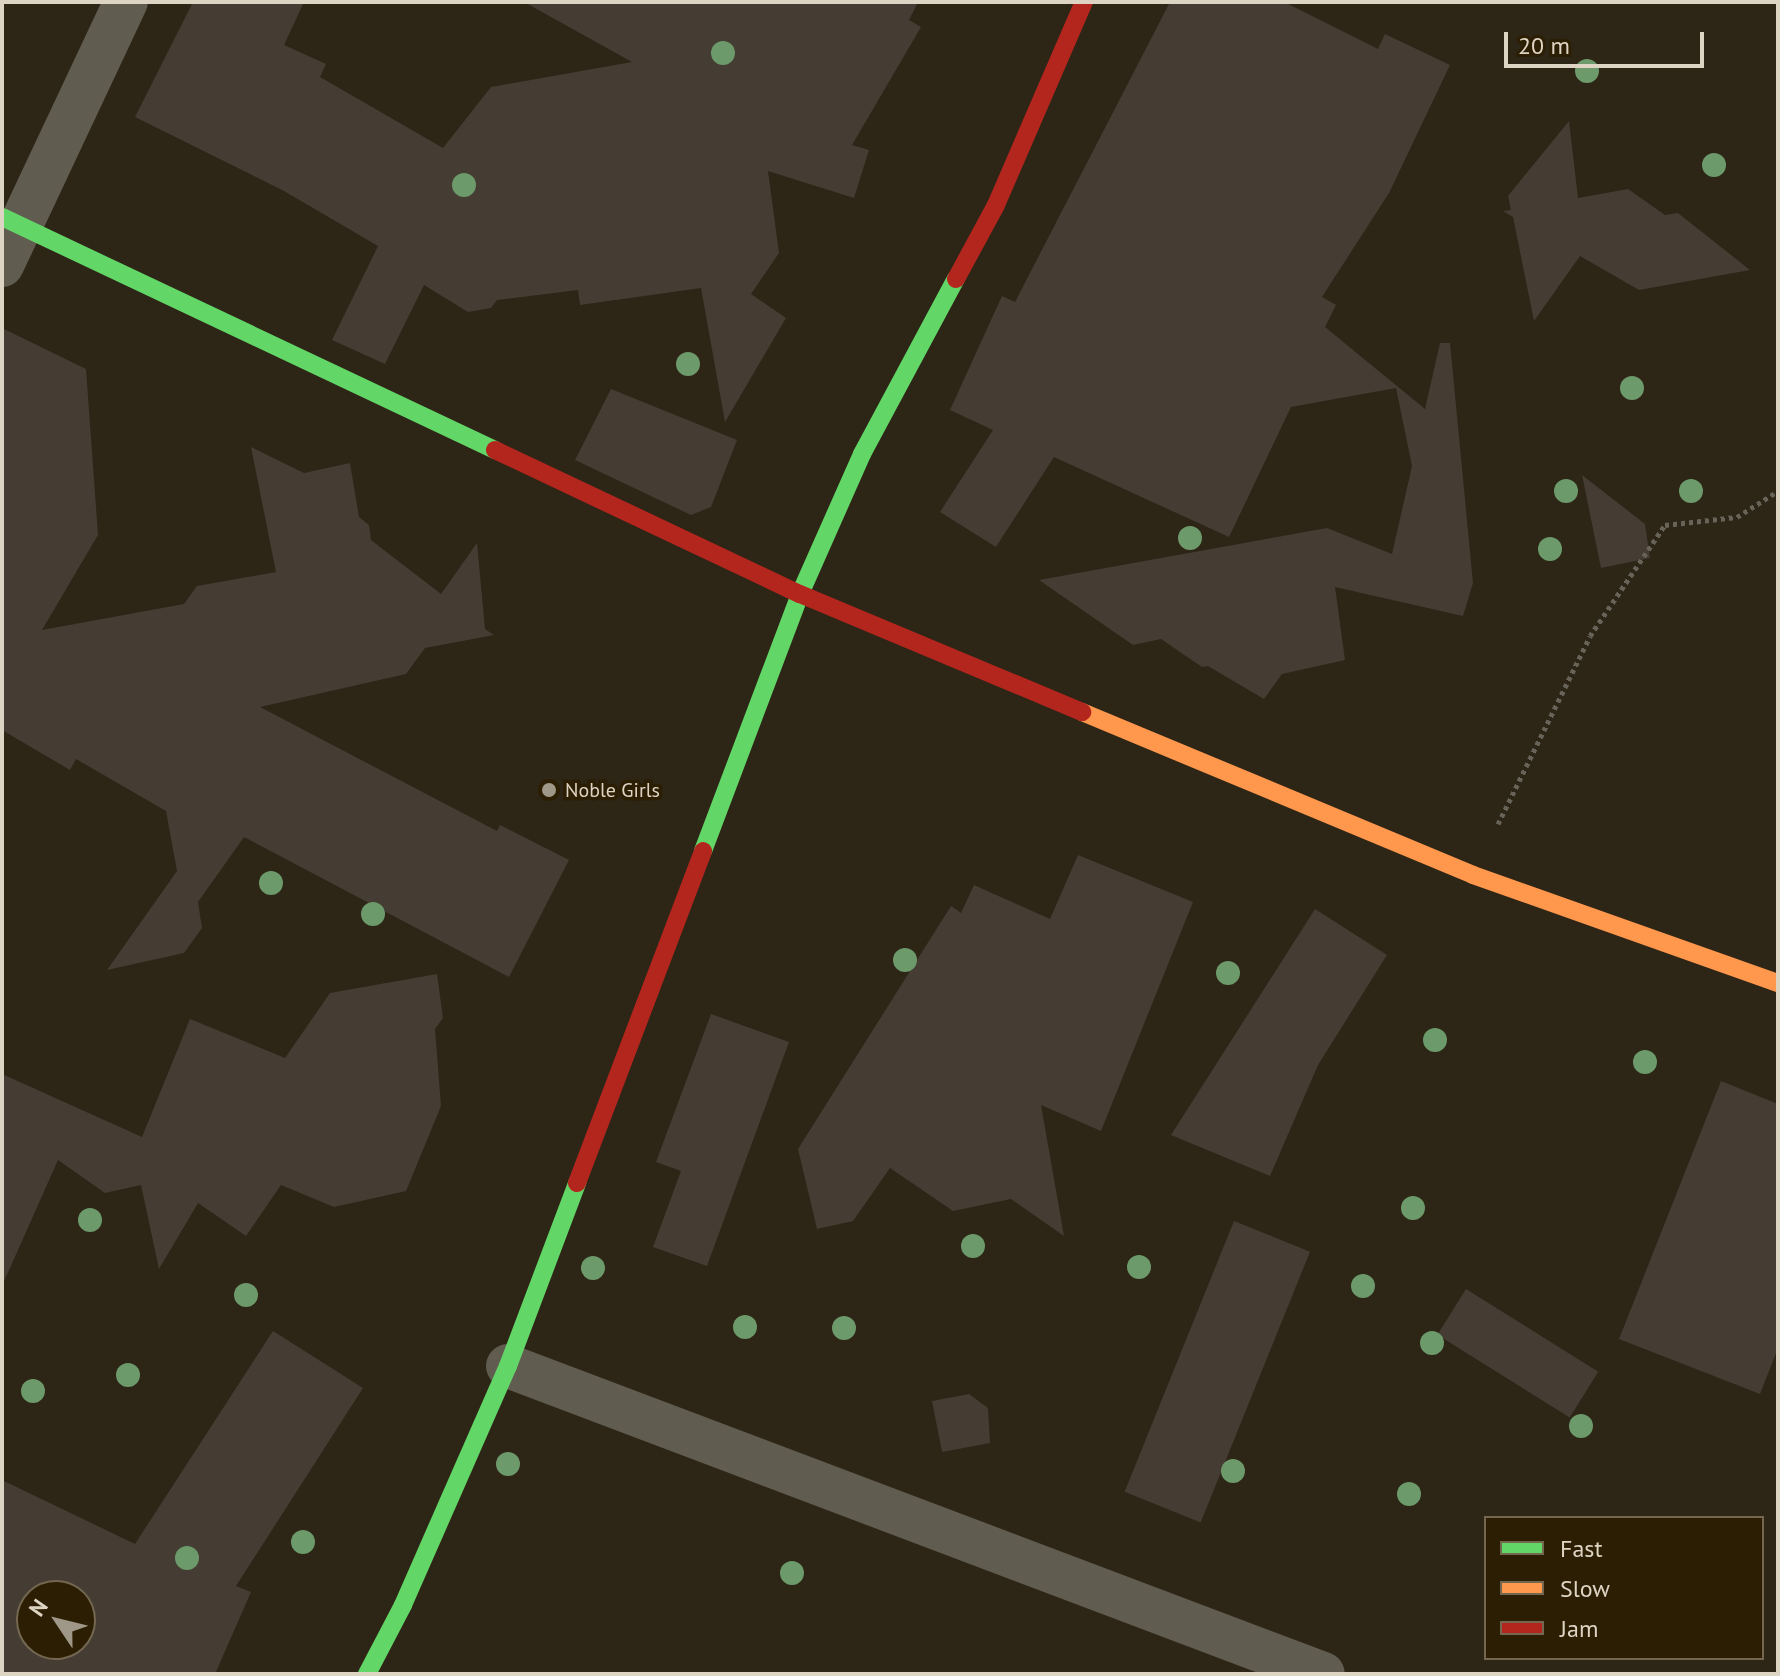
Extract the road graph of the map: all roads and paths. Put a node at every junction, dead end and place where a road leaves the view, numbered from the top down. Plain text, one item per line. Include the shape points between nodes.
1 (126, 2) edge
2 (1084, 2) edge
3 (12, 221) edge
4 (2, 265) edge
5 (1778, 491) edge
6 (800, 594) junction
7 (1473, 875) junction
8 (1778, 983) edge
9 (508, 1366) junction
10 (367, 1674) edge
11 (1323, 1674) edge

1 - 3 street
2 - 6 street via 996,205 862,454
3 - 4 street
3 - 6 street
5 - 7 path via 1737,517 1665,525 1590,636
6 - 7 street
6 - 9 street
7 - 8 street
9 - 10 street via 403,1605
9 - 11 street

